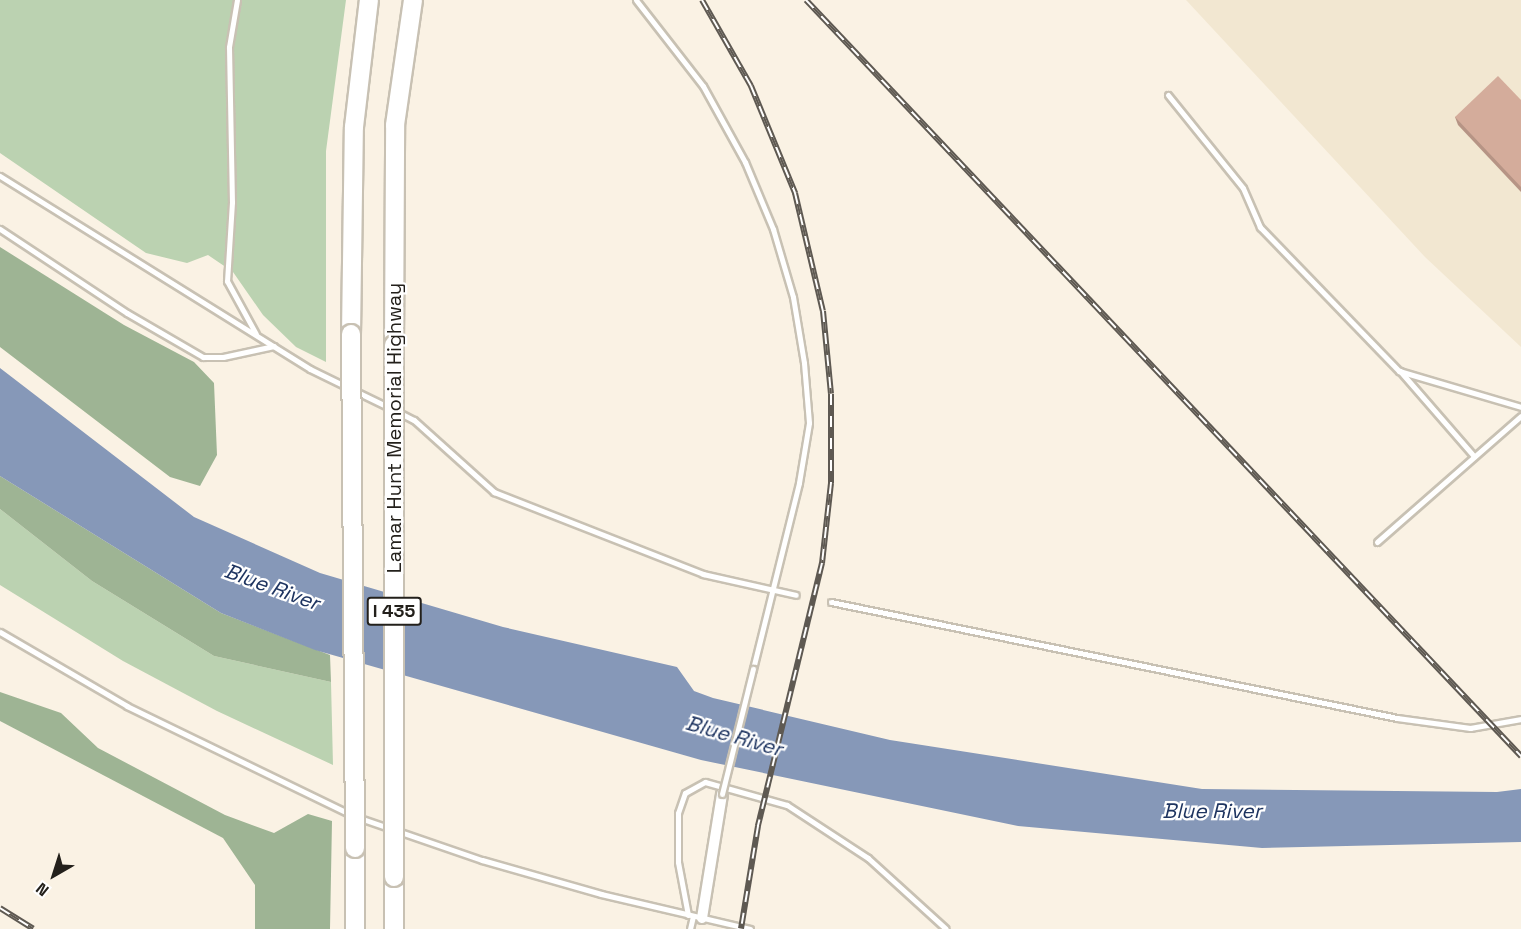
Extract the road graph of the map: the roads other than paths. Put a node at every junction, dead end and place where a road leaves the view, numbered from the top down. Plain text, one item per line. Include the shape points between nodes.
1 (237, 0) edge
2 (369, 0) edge
3 (413, 0) edge
4 (636, 0) edge
5 (1168, 95) dead end
6 (0, 176) edge
7 (0, 229) edge
8 (257, 336) junction
9 (274, 346) junction
10 (1399, 370) junction
11 (1521, 407) edge
12 (1521, 416) edge
13 (1474, 456) junction
14 (1377, 542) dead end
15 (774, 590) junction
16 (796, 595) dead end
17 (831, 602) dead end
18 (0, 632) edge
19 (1521, 719) edge
20 (722, 794) joint
21 (694, 916) junction
22 (355, 929) edge
23 (394, 929) edge
24 (690, 929) edge
25 (750, 929) edge
26 (946, 929) edge

1 - 8 lane via 229,47 232,202 227,281
2 - 22 highway, Lamar Hunt Memorial Highway / I 435, bridge via 354,128 351,334
3 - 23 highway, Lamar Hunt Memorial Highway / I 435, bridge via 395,125
4 - 15 lane via 703,86 745,162 773,229 792,297 804,363 808,423 799,483
5 - 10 lane via 1243,188 1260,227
6 - 8 lane
7 - 9 lane via 127,313 203,357 223,357
8 - 9 lane
9 - 15 lane via 310,369 414,420 494,492 703,574
10 - 11 lane
10 - 13 lane
12 - 13 lane
13 - 14 lane
15 - 16 lane
15 - 20 lane, bridge
17 - 19 lane via 1397,718 1470,728
18 - 21 lane via 127,706 351,815 482,860
20 - 21 street
21 - 24 lane
21 - 25 lane
21 - 26 lane via 678,862 678,813 685,793 705,782 787,805 868,858

